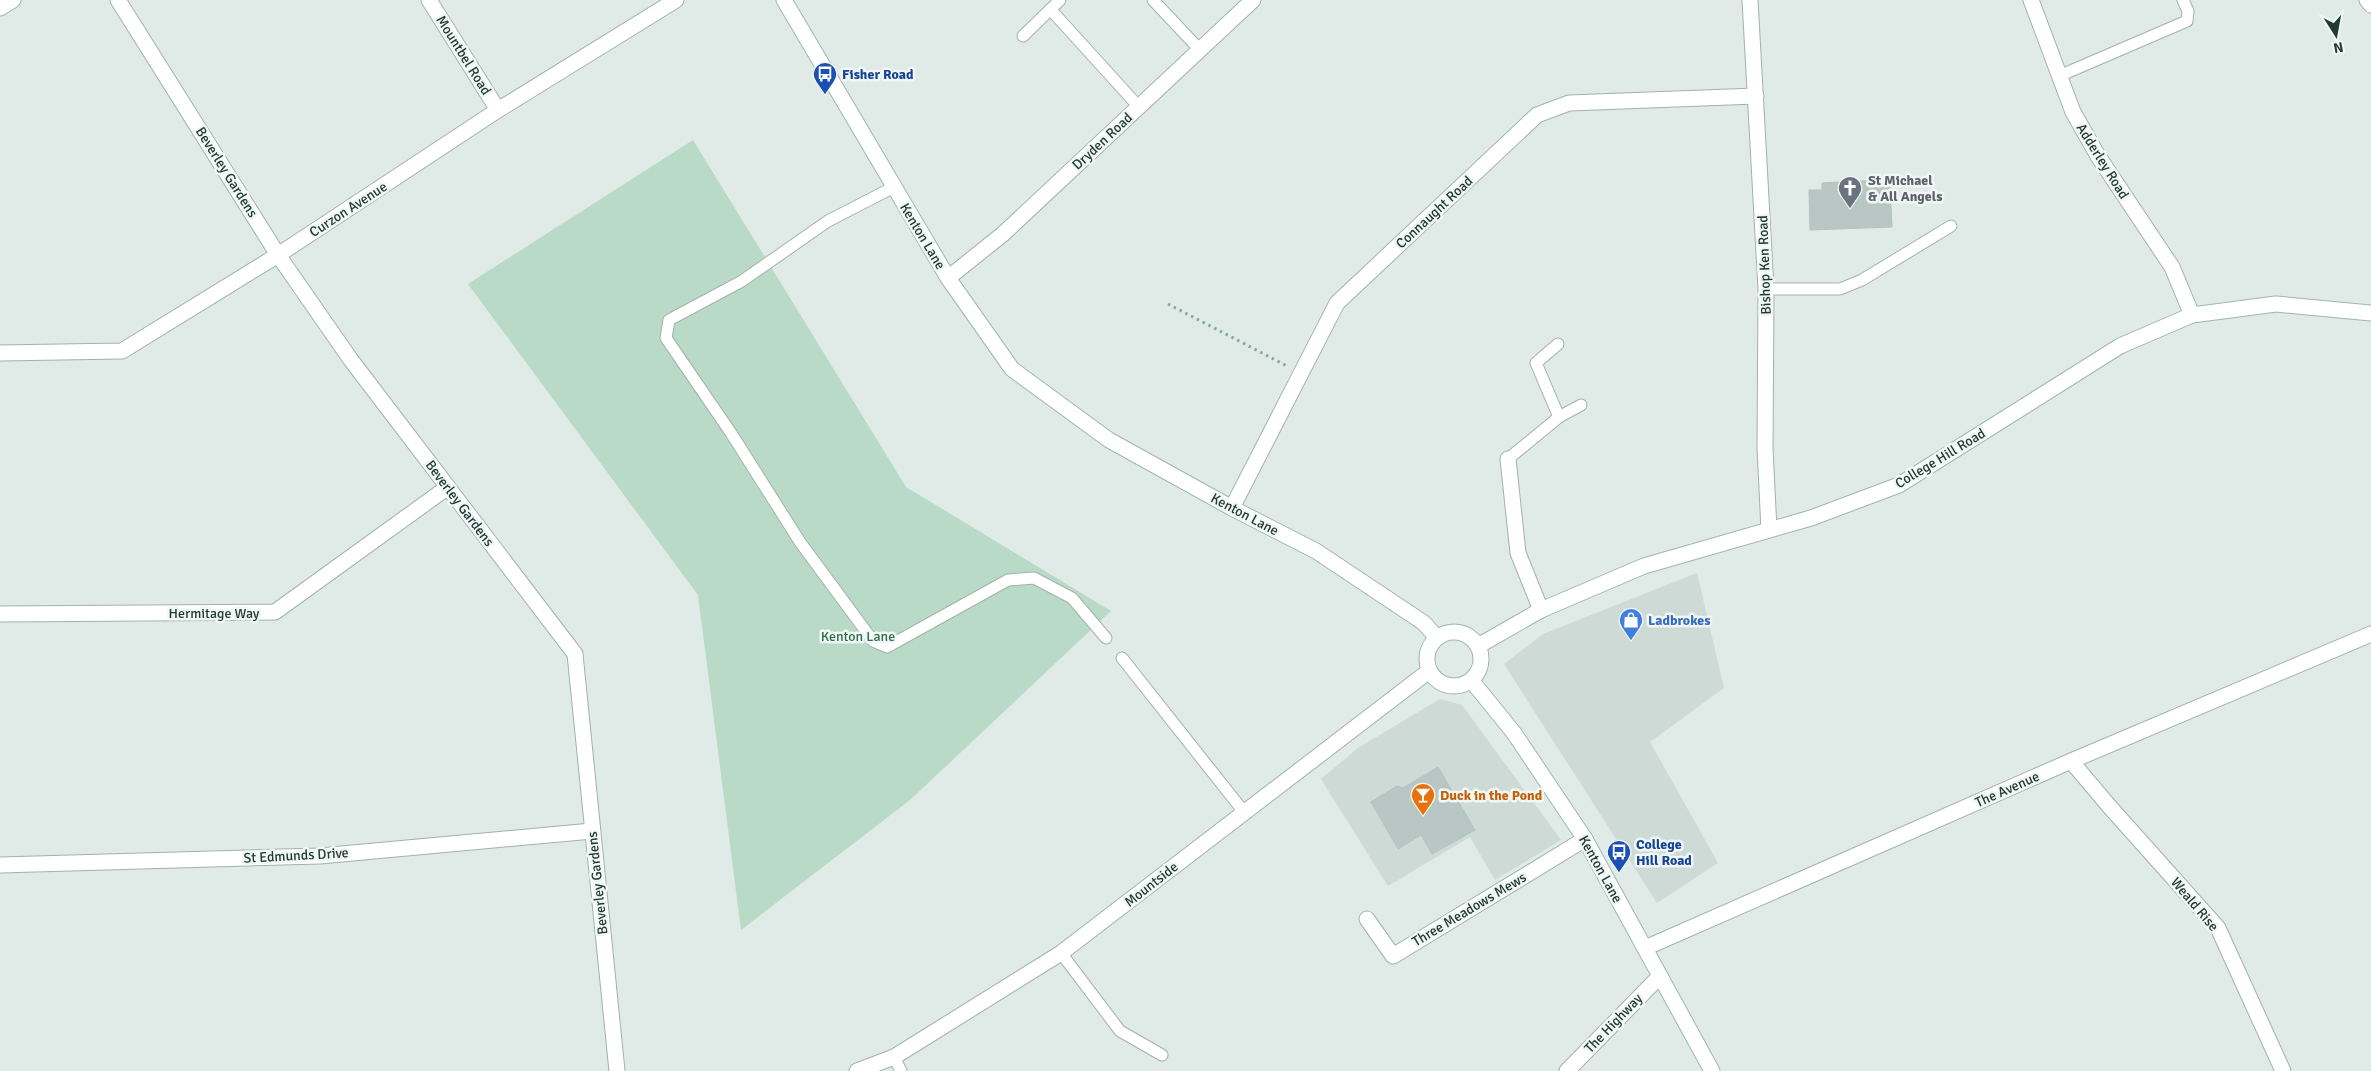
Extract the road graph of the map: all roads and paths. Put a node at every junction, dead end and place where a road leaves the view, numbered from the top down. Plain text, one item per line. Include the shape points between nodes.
1 (13, 0) edge
2 (118, 0) edge
3 (429, 0) edge
4 (676, 0) edge
5 (1060, 0) edge
6 (1152, 0) edge
7 (1253, 0) edge
8 (1750, 0) edge
9 (2031, 0) edge
10 (2183, 0) edge
11 (2368, 0) edge
12 (786, 1) edge
13 (2371, 4) edge
14 (0, 8) edge
15 (1051, 10) junction
16 (1023, 36) dead end
17 (1200, 50) junction
18 (2060, 76) junction
19 (1756, 96) junction
20 (1139, 107) junction
21 (498, 110) junction
22 (894, 187) junction
23 (1950, 226) dead end
24 (278, 255) junction
25 (948, 278) junction
26 (1766, 289) junction
27 (1168, 304) dead end
28 (2371, 313) edge
29 (2192, 315) junction
30 (1558, 344) dead end
31 (0, 353) edge
32 (1301, 373) junction
33 (1581, 405) dead end
34 (1559, 417) junction
35 (1508, 459) joint
36 (448, 487) junction
37 (1232, 508) junction
38 (1769, 530) junction
39 (1541, 610) junction
40 (0, 614) edge
41 (2371, 634) edge
42 (1436, 637) junction
43 (1106, 638) dead end
44 (1478, 646) junction
45 (1122, 658) dead end
46 (1429, 671) junction
47 (1471, 680) junction
48 (2071, 761) junction
49 (1244, 812) junction
50 (592, 831) junction
51 (1584, 839) junction
52 (0, 865) edge
53 (1367, 919) dead end
54 (1645, 948) junction
55 (1061, 953) junction
56 (1660, 976) junction
57 (1162, 1055) dead end
58 (894, 1057) junction
59 (617, 1071) edge
60 (857, 1071) edge
61 (901, 1071) edge
62 (1567, 1071) edge
63 (1712, 1071) edge
64 (2283, 1071) edge

1 - 14 street
2 - 24 street, Beverley Gardens
3 - 21 street, Mountbel Road
4 - 21 street, Curzon Avenue
5 - 15 lane
6 - 17 lane
7 - 17 street, Dryden Road
8 - 19 street, Bishop Ken Road
9 - 18 street, Adderley Road
10 - 18 lane via 2188,11 2187,21
11 - 13 street
12 - 22 street, Kenton Lane
15 - 16 lane
15 - 20 lane
17 - 20 street, Dryden Road
18 - 29 street, Adderley Road via 2073,112 2098,156 2172,267
19 - 26 street, Bishop Ken Road
19 - 32 street, Connaught Road via 1568,103 1537,115 1337,302
20 - 25 street, Dryden Road via 1003,234
21 - 24 street, Curzon Avenue
22 - 25 street, Kenton Lane
22 - 43 lane via 828,221 742,281 669,320 666,338 800,542 873,641 887,647 1008,580 1034,578 1072,598
23 - 26 lane via 1862,280 1840,288
24 - 31 street, Curzon Avenue via 122,351
24 - 36 street, Beverley Gardens via 351,360
25 - 37 street, Kenton Lane via 1012,369 1109,440
26 - 38 street, Bishop Ken Road via 1765,448
27 - 32 path
28 - 29 street, College Hill Road via 2276,304
29 - 38 street, College Hill Road via 2120,346 1899,485
30 - 34 lane via 1536,364
32 - 37 street, Connaught Road
33 - 34 lane
34 - 35 lane
35 - 39 street via 1518,553
36 - 40 street, Hermitage Way via 275,612
36 - 50 street, Beverley Gardens via 575,654
37 - 42 street, Kenton Lane via 1316,551 1424,624
38 - 39 street, College Hill Road via 1644,566
39 - 44 street, College Hill Road
41 - 48 street, The Avenue
42 - 44 street via 1451,631 1459,632 1473,639
42 - 46 street via 1427,653
44 - 47 street via 1480,668
45 - 49 lane
46 - 47 street via 1433,678 1448,686
46 - 49 street, Mountside
47 - 51 street, Kenton Lane via 1514,733
48 - 54 street, The Avenue
48 - 64 street, Weald Rise via 2218,928
49 - 55 street, Mountside
50 - 52 street, St Edmunds Drive via 320,856
50 - 59 street, Beverley Gardens
51 - 53 street, Three Meadows Mews via 1392,956
51 - 54 street, Kenton Lane
54 - 56 street, Kenton Lane
55 - 57 lane via 1120,1031
55 - 58 street, Mountside
56 - 62 street, The Highway
56 - 63 street, Kenton Lane
58 - 60 street, Mountside
58 - 61 lane

